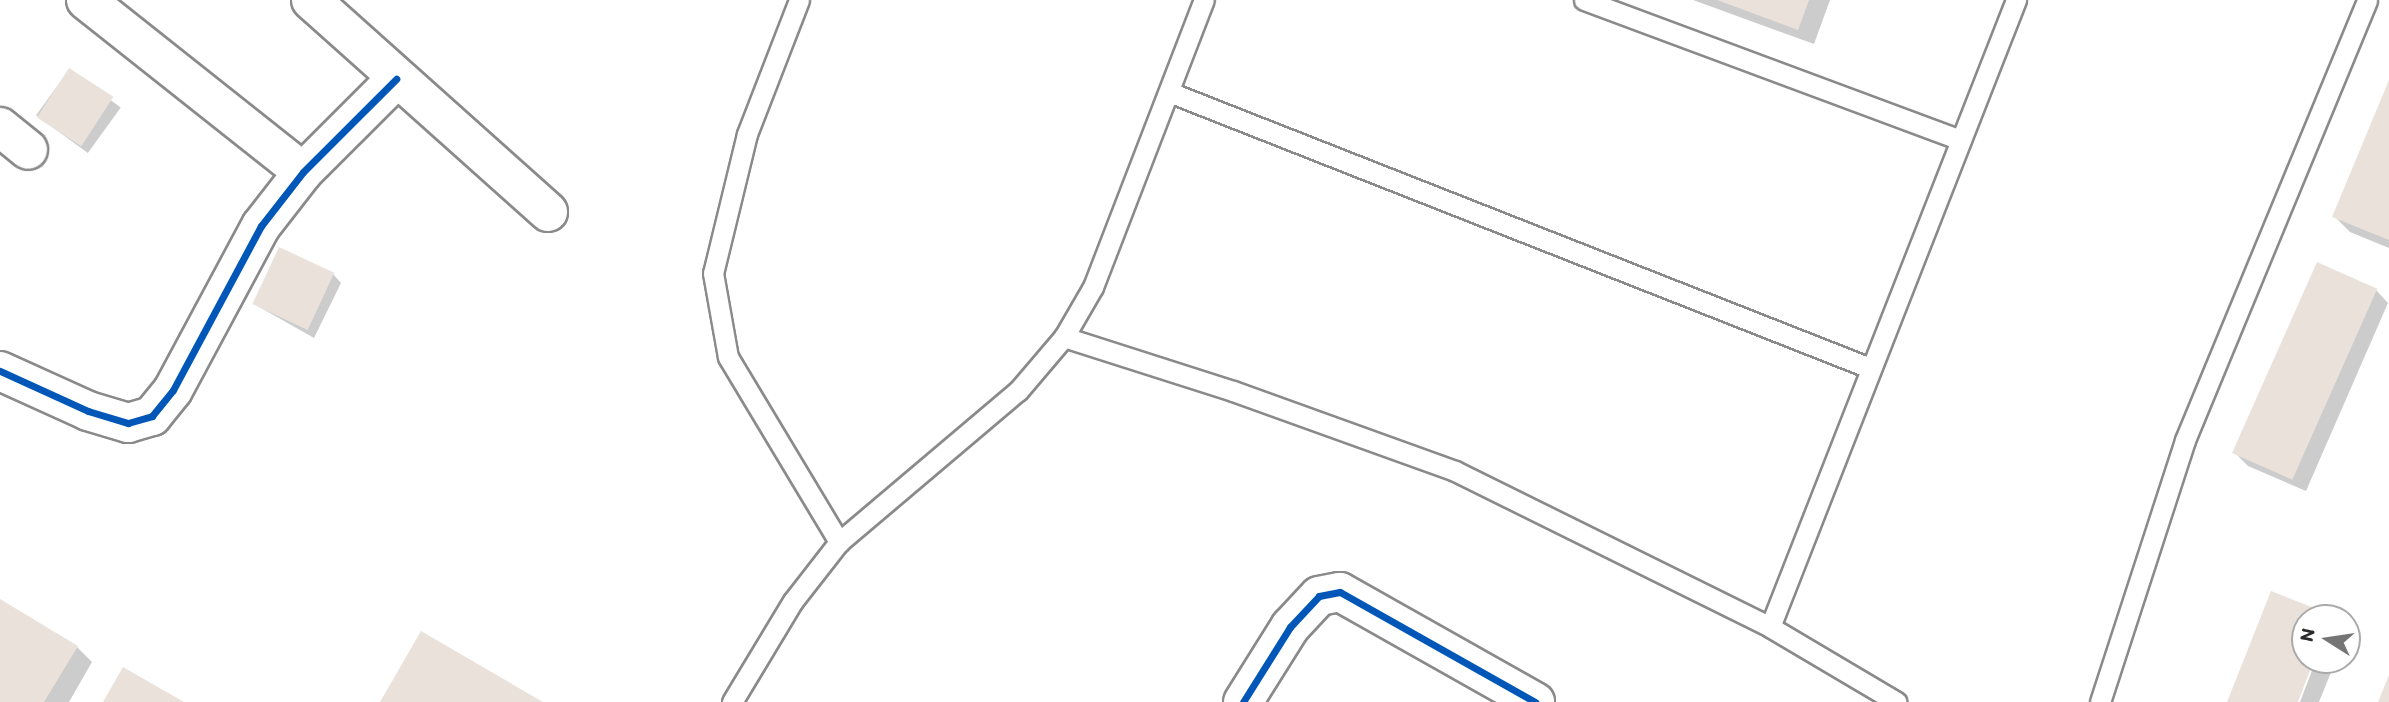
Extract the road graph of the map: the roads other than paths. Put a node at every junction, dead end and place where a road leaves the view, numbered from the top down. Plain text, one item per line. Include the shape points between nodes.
1 (86, 0) edge
2 (311, 0) edge
3 (799, 0) edge
4 (1204, 0) edge
5 (1584, 0) edge
6 (2017, 0) edge
7 (2367, 0) edge
8 (396, 79) junction
9 (1168, 92) junction
10 (1961, 140) junction
11 (303, 172) junction
12 (548, 212) dead end
13 (1064, 337) junction
14 (1870, 368) junction
15 (0, 371) edge
16 (839, 542) junction
17 (1770, 627) junction
18 (732, 702) edge
19 (1243, 702) edge
20 (1535, 702) edge
21 (1897, 702) edge
22 (2100, 702) edge

1 - 11 street
2 - 8 street
3 - 16 lane via 747,134 713,273 728,357
4 - 9 lane
5 - 10 lane
6 - 10 lane
7 - 22 lane via 2185,440
8 - 11 street
8 - 12 street
9 - 13 lane via 1093,288
9 - 14 lane
10 - 14 lane
11 - 15 street via 261,226 173,390 152,416 128,423 88,411
13 - 16 lane via 1018,391
13 - 17 lane via 1233,391 1455,471
14 - 17 lane
16 - 18 lane via 793,601
17 - 21 lane
19 - 20 street via 1290,627 1319,596 1340,592

